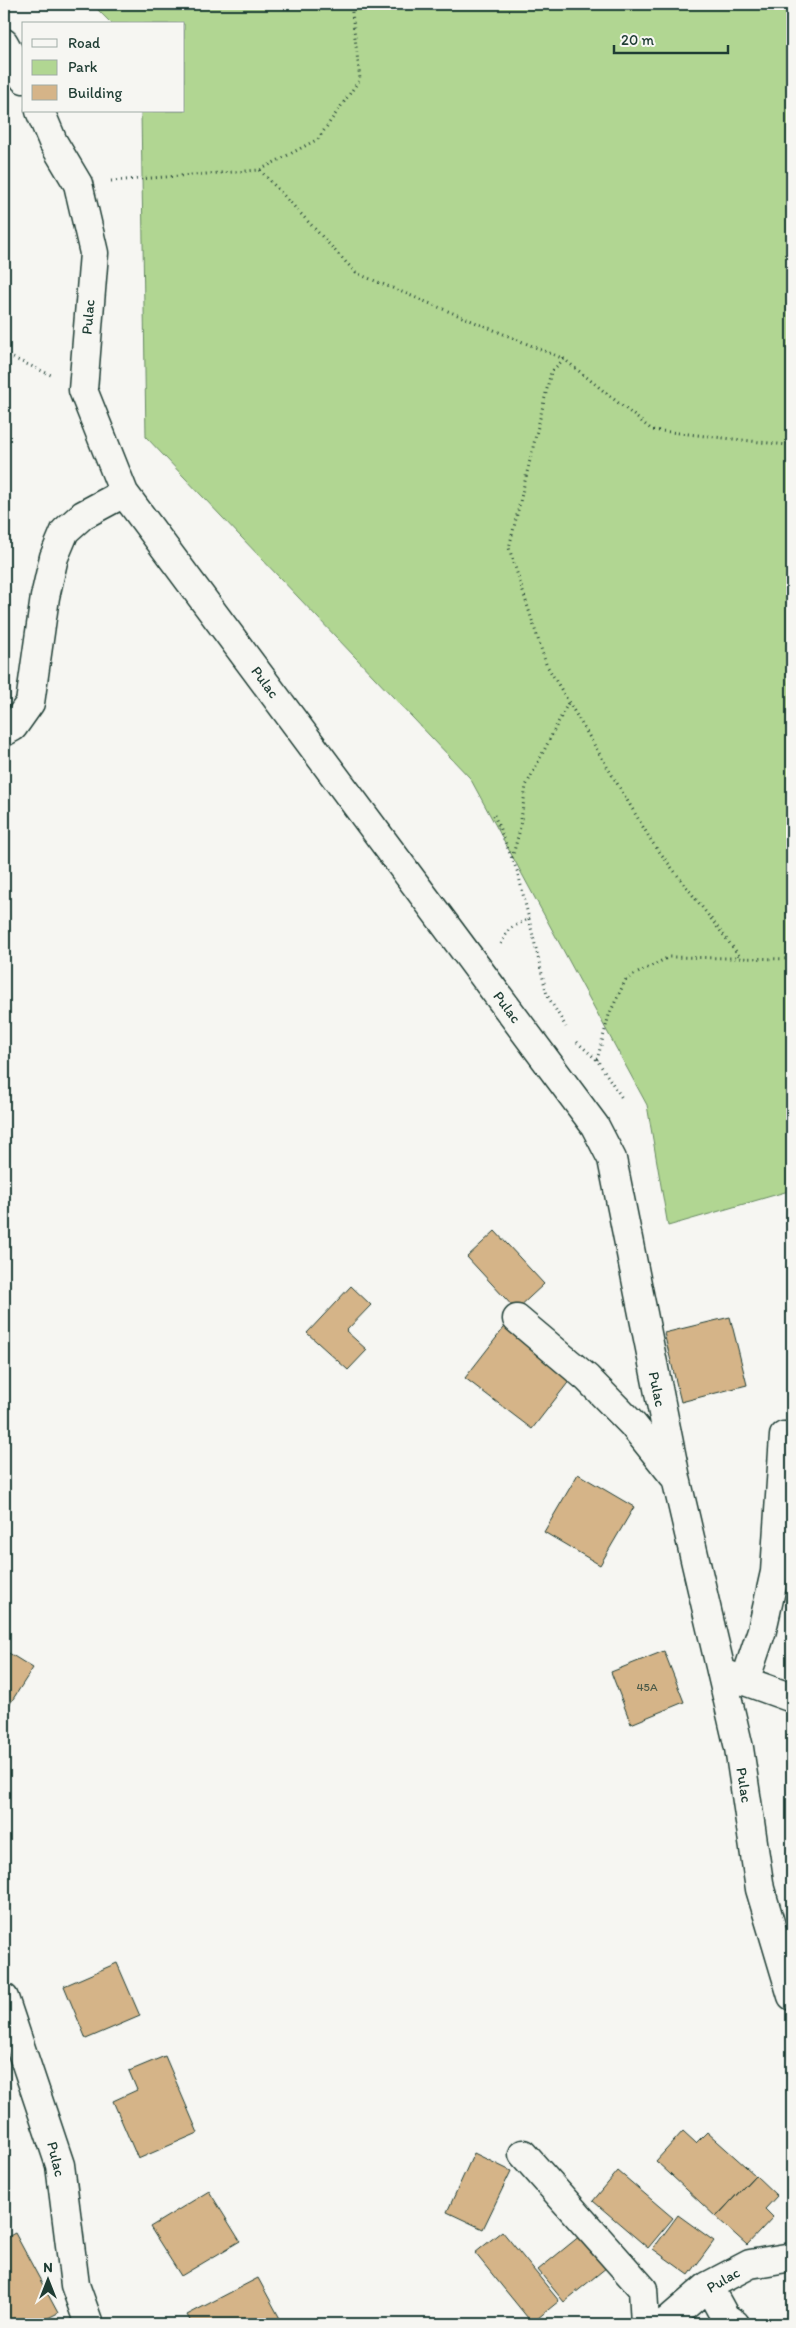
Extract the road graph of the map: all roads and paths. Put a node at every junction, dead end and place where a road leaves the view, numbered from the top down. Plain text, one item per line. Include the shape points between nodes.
1 (351, 4) edge
2 (4, 43) edge
3 (22, 74) edge
4 (40, 112) edge
5 (260, 170) junction
6 (78, 184) junction
7 (4, 354) edge
8 (564, 359) junction
9 (83, 390) junction
10 (792, 442) edge
11 (124, 493) junction
12 (569, 701) junction
13 (4, 732) edge
14 (494, 815) dead end
15 (512, 859) junction
16 (530, 918) junction
17 (501, 944) dead end
18 (741, 958) junction
19 (792, 959) edge
20 (569, 1031) dead end
21 (574, 1038) dead end
22 (597, 1060) junction
23 (622, 1098) dead end
24 (517, 1319) dead end
25 (784, 1436) dead end
26 (676, 1478) junction
27 (733, 1676) junction
28 (792, 1698) edge
29 (792, 1996) edge
30 (4, 1998) edge
31 (523, 2154) dead end
32 (792, 2257) edge
33 (708, 2286) junction
34 (89, 2324) edge
35 (645, 2324) edge
36 (664, 2324) edge
37 (735, 2324) edge

1 - 5 path via 360,79 318,139
2 - 3 street
4 - 6 street, Pulac via 53,142
5 - 6 path
5 - 8 path via 356,273
6 - 9 street, Pulac via 94,253
7 - 9 path
8 - 10 path via 652,430 787,445
8 - 12 path via 551,372 508,548 546,664
9 - 11 street, Pulac
11 - 13 street via 83,515 65,531 54,557 45,597 30,703 13,727
11 - 26 street, Pulac via 595,1126 612,1159
12 - 15 path via 526,786
12 - 18 path via 652,842
14 - 15 path
15 - 16 path
16 - 17 path via 509,929
16 - 20 path via 547,995
18 - 19 path
18 - 22 path via 669,957 626,979 609,1015
21 - 22 path
22 - 23 path
24 - 26 street via 587,1378 633,1425
25 - 27 street via 775,1572 762,1630
26 - 27 street, Pulac
27 - 28 street
27 - 29 street, Pulac via 739,1748 760,1889
30 - 34 street, Pulac via 60,2165 75,2285
31 - 35 street via 642,2289
32 - 33 street, Pulac via 750,2264
33 - 36 street, Pulac
33 - 37 street via 725,2317

